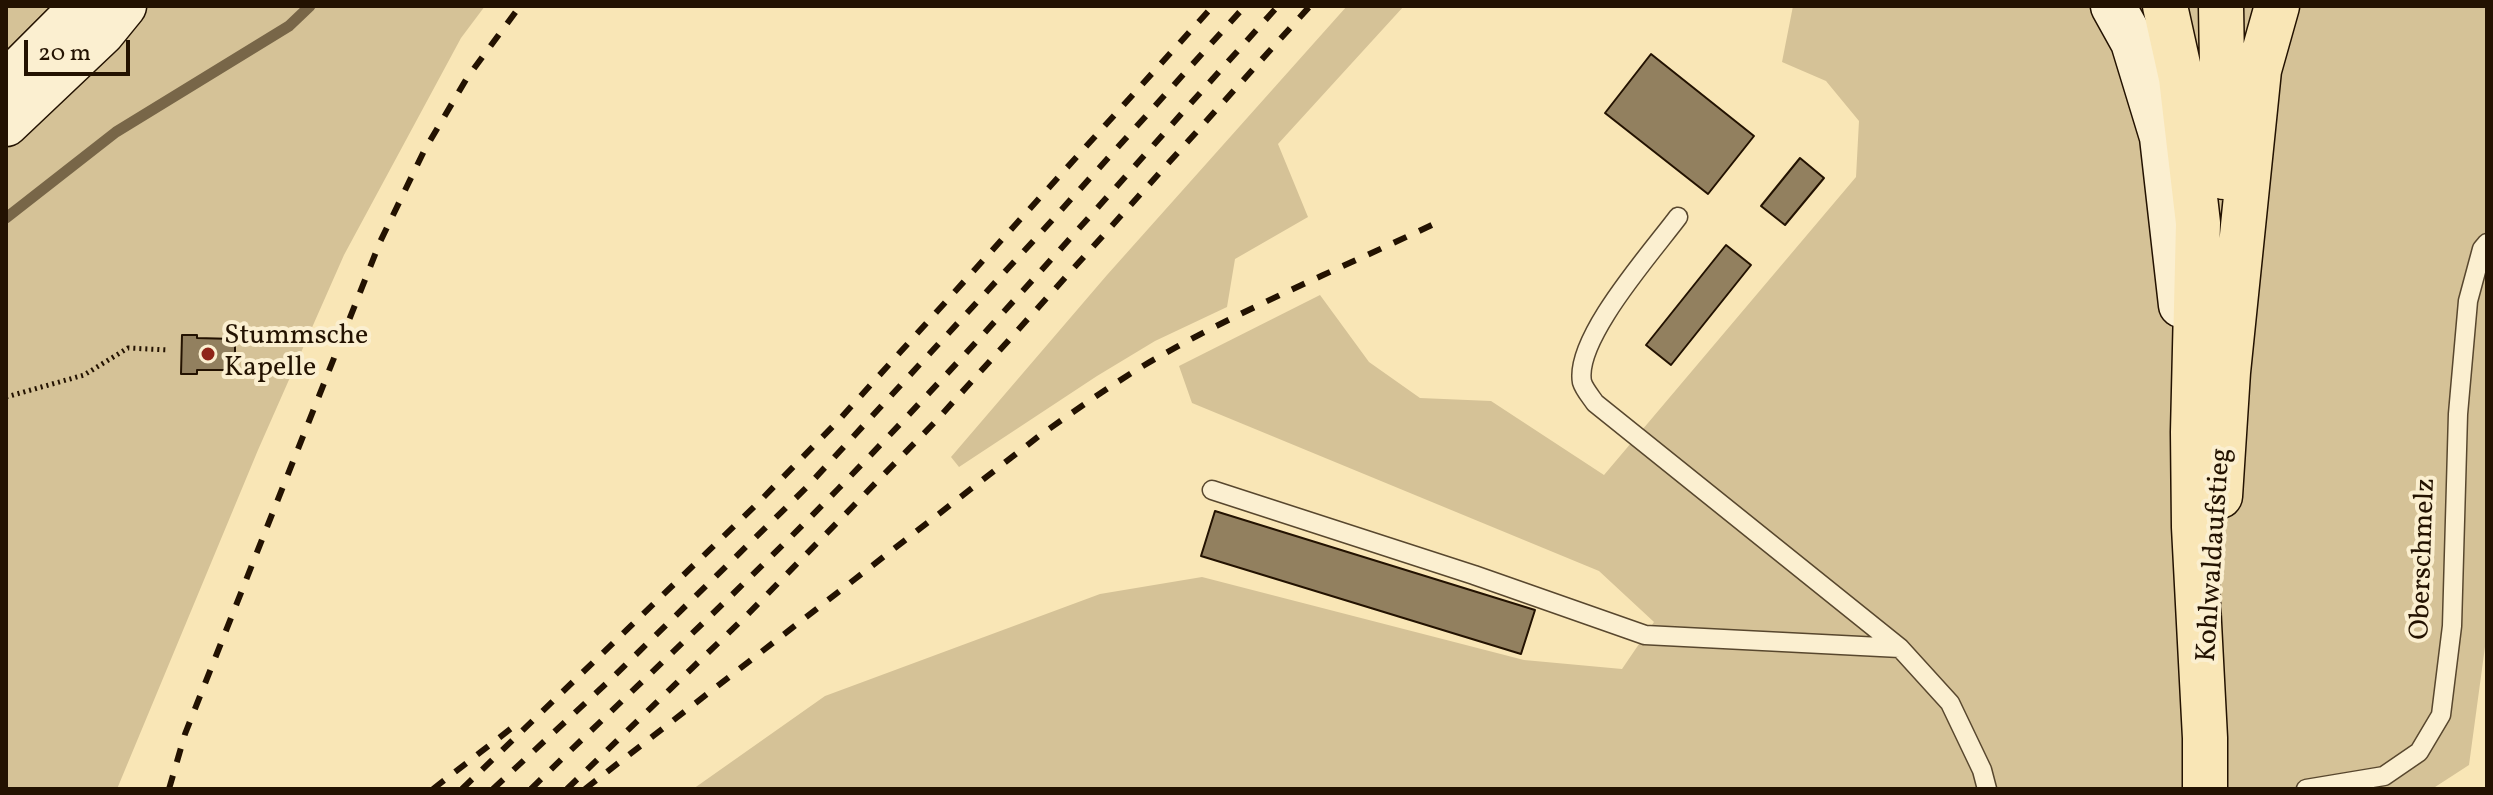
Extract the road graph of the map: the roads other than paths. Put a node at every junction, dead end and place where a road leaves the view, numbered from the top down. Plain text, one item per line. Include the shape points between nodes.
1 (83, 6) edge
2 (124, 6) edge
3 (2113, 6) edge
4 (2165, 6) edge
5 (2221, 6) edge
6 (2277, 6) edge
7 (6, 83) edge
8 (6, 124) edge
9 (1678, 217) dead end
10 (2487, 243) edge
11 (2228, 372) junction
12 (2193, 432) junction
13 (1212, 490) dead end
14 (1900, 648) junction
15 (2205, 738) junction
16 (1987, 789) edge
17 (2205, 789) edge
18 (2306, 789) edge

1 - 7 main road
2 - 8 main road
3 - 12 main road via 2133,42 2162,137
4 - 12 main road, Kohlwaldaufstieg via 2181,78 2198,223
5 - 11 main road
6 - 11 main road via 2259,70
9 - 14 lane via 1609,309 1584,353 1582,382 1595,403
10 - 18 lane, Oberschmelz via 2468,301 2458,414 2452,626 2441,715 2419,752 2384,776
11 - 15 main road, Kohlwaldaufstieg
12 - 15 main road, Kohlwaldaufstieg
13 - 14 lane via 1645,635
14 - 16 lane via 1950,703
15 - 17 main road, Kohlwaldaufstieg

